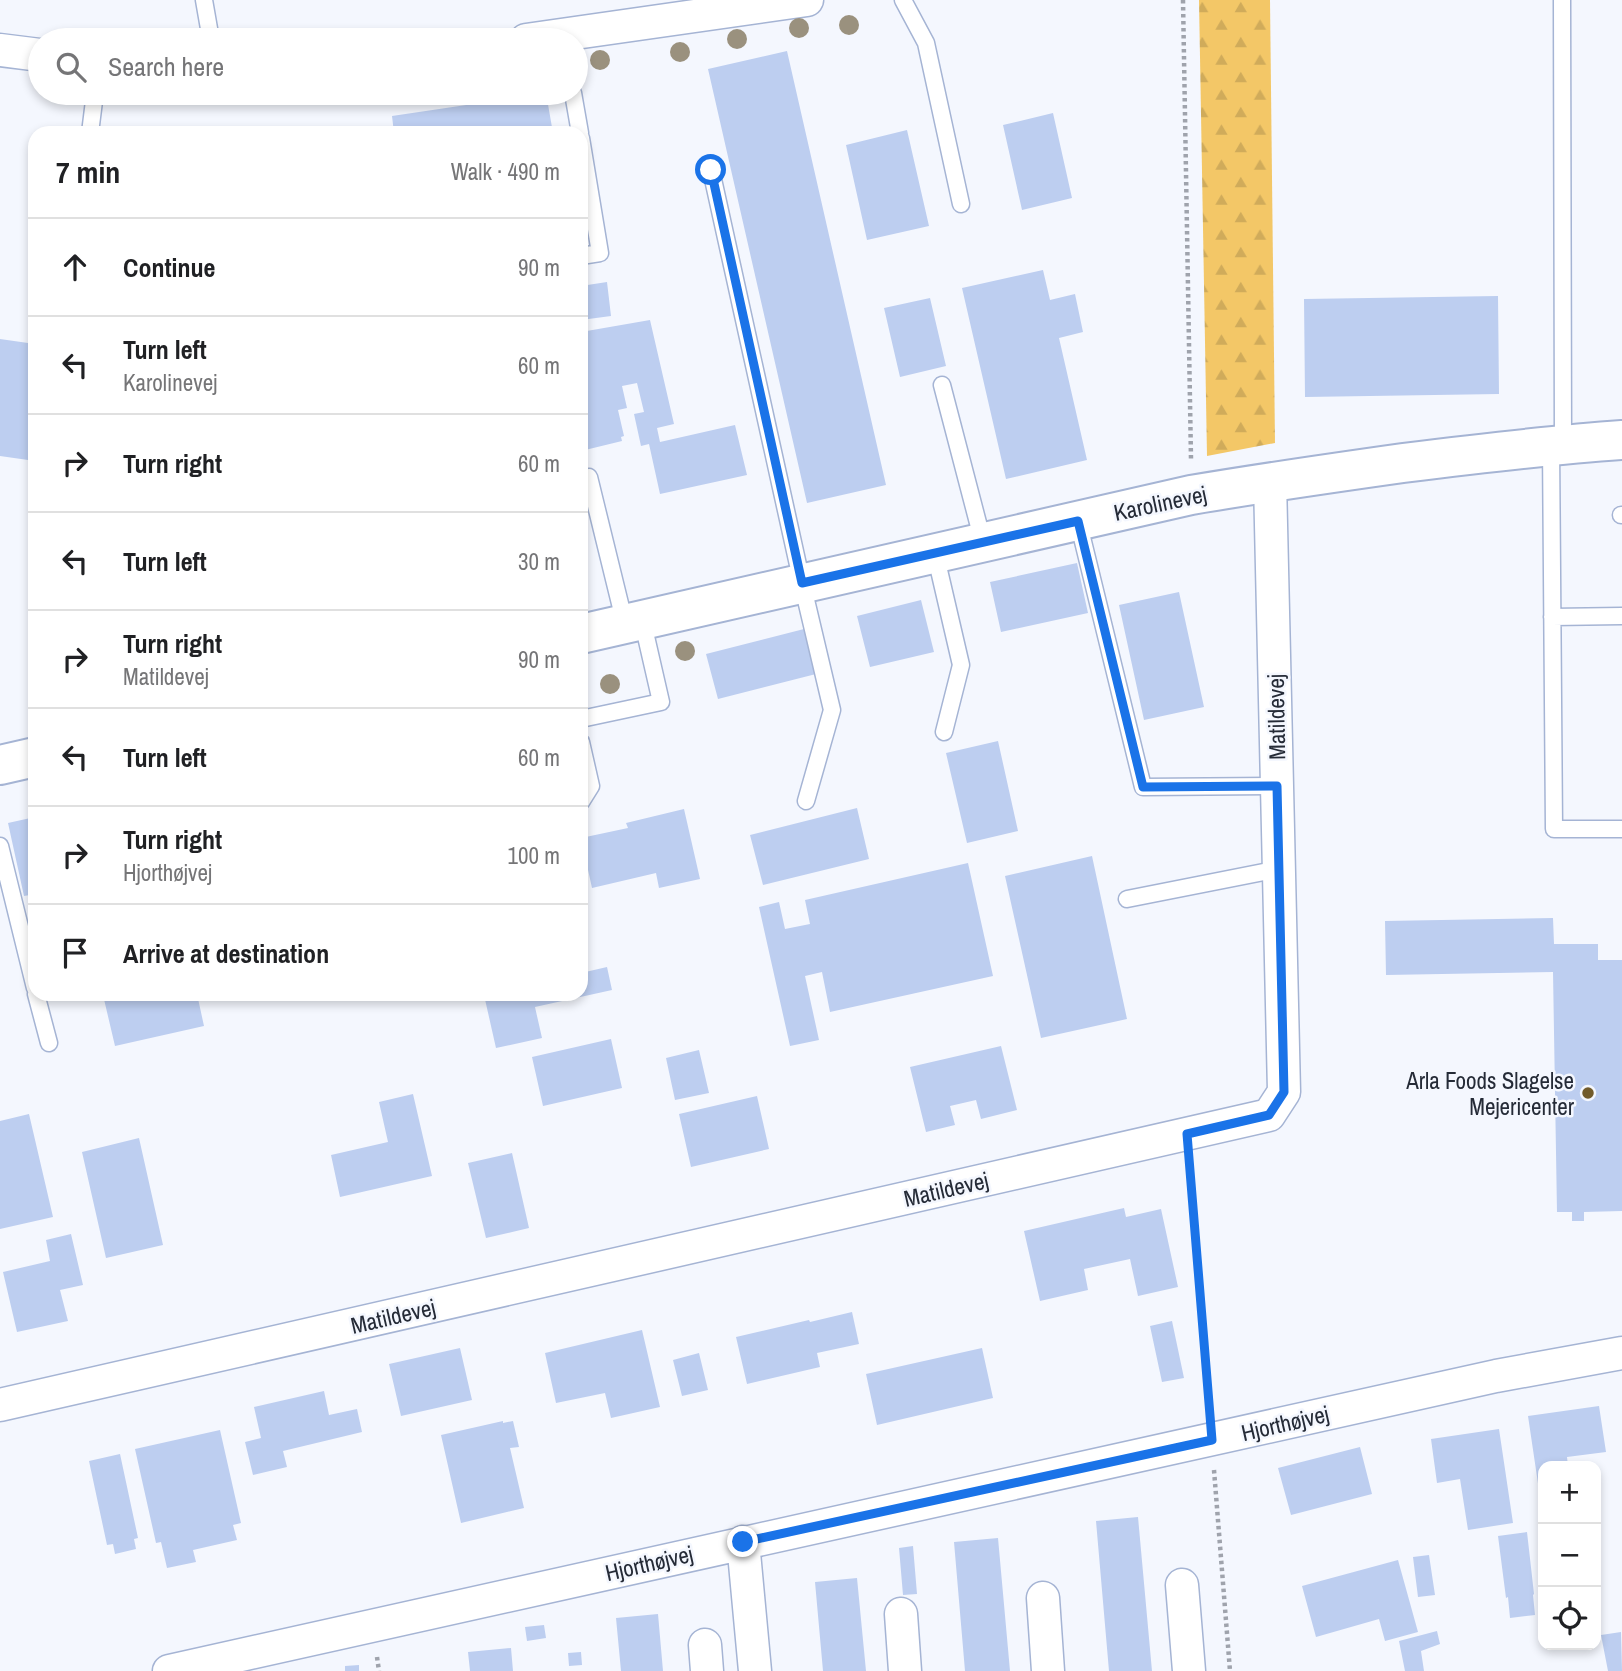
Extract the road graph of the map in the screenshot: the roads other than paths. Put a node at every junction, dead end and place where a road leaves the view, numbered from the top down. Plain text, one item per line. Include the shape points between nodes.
1 (204, 0) edge
2 (807, 0) edge
3 (903, 0) edge
4 (1562, 0) edge
5 (209, 28) edge
6 (588, 33) edge
7 (0, 50) edge
8 (28, 54) edge
9 (94, 105) edge
10 (575, 105) edge
11 (91, 126) edge
12 (579, 126) edge
13 (711, 170) dead end
14 (588, 180) edge
15 (961, 204) dead end
16 (588, 255) edge
17 (942, 386) dead end
18 (1622, 440) edge
19 (1557, 444) junction
20 (589, 477) dead end
21 (1270, 481) junction
22 (1078, 521) junction
23 (983, 542) junction
24 (935, 553) junction
25 (802, 583) junction
26 (1622, 616) edge
27 (1552, 617) junction
28 (633, 622) junction
29 (588, 632) edge
30 (588, 718) edge
31 (944, 732) dead end
32 (28, 759) edge
33 (0, 765) edge
34 (588, 772) edge
35 (1277, 786) junction
36 (588, 791) edge
37 (806, 801) dead end
38 (1622, 829) edge
39 (0, 846) edge
40 (1279, 869) junction
41 (1127, 899) dead end
42 (28, 960) edge
43 (38, 1001) edge
44 (49, 1043) dead end
45 (1622, 1353) edge
46 (0, 1405) edge
47 (743, 1542) junction
48 (1182, 1585) dead end
49 (1043, 1598) dead end
50 (901, 1614) dead end
51 (169, 1671) edge
52 (755, 1671) edge
53 (905, 1671) edge
54 (1048, 1671) edge
55 (1189, 1671) edge

1 - 5 lane
2 - 6 street
3 - 15 lane via 926,43
4 - 19 lane
7 - 8 street
9 - 11 lane
10 - 12 lane
13 - 25 lane
14 - 16 lane via 600,253
17 - 23 lane
18 - 19 street, Karolinevej
19 - 21 street, Karolinevej
19 - 27 lane
20 - 28 lane
21 - 22 street, Karolinevej
21 - 35 street, Matildevej
22 - 23 street, Karolinevej
22 - 35 lane via 1143,787
23 - 24 street, Karolinevej
24 - 25 street, Karolinevej
24 - 31 lane via 961,665
25 - 28 street, Karolinevej
25 - 37 lane via 832,709
26 - 27 lane
27 - 38 lane via 1554,829
28 - 29 street, Karolinevej
28 - 30 lane via 661,702
32 - 33 street
34 - 36 lane
35 - 40 street, Matildevej
39 - 42 lane
40 - 41 lane
40 - 46 street, Matildevej via 1284,1092 1269,1115
43 - 44 lane
45 - 47 street, Hjorthøjvej via 1496,1376
47 - 51 street, Hjorthøjvej
47 - 52 street
48 - 55 street
49 - 54 street
50 - 53 street

